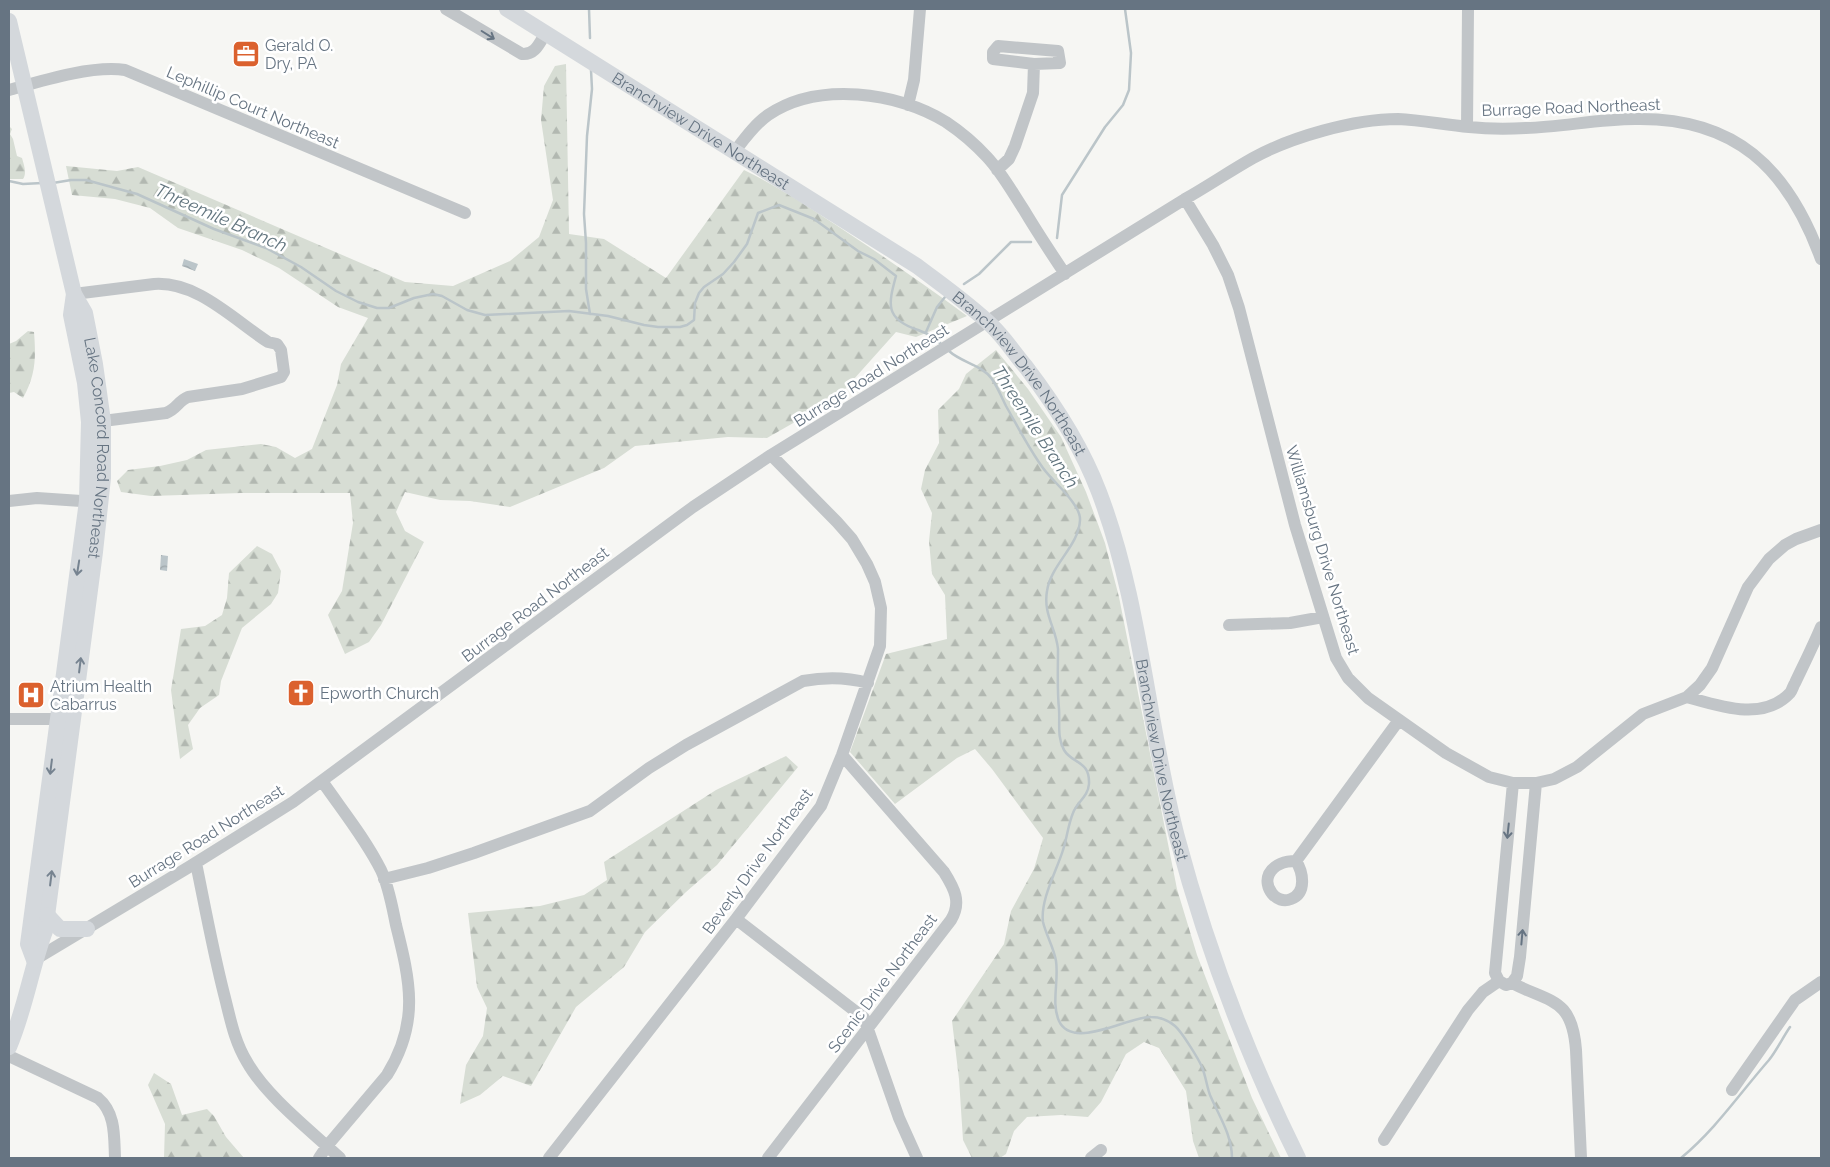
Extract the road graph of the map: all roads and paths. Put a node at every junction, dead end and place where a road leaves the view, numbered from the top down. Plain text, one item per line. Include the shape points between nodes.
1 (446, 9) edge
2 (507, 9) edge
3 (920, 9) edge
4 (1468, 9) edge
5 (9, 21) edge
6 (545, 34) junction
7 (1034, 64) dead end
8 (16, 88) edge
9 (908, 105) junction
10 (1467, 127) junction
11 (735, 151) junction
12 (997, 170) junction
13 (1185, 200) junction
14 (465, 213) dead end
15 (1816, 232) edge
16 (1821, 259) edge
17 (1065, 274) junction
18 (74, 294) junction
19 (103, 421) junction
20 (771, 455) junction
21 (9, 501) edge
22 (94, 502) junction
23 (1821, 530) edge
24 (1323, 617) junction
25 (1229, 625) dead end
26 (1821, 626) edge
27 (868, 682) junction
28 (1687, 697) junction
29 (74, 713) junction
30 (9, 718) edge
31 (57, 719) junction
32 (1399, 720) junction
33 (842, 755) junction
34 (322, 781) junction
35 (1513, 783) junction
36 (1536, 784) junction
37 (1296, 861) dead end
38 (196, 863) junction
39 (384, 879) junction
40 (47, 915) junction
41 (736, 919) junction
42 (87, 929) junction
43 (34, 960) junction
44 (1505, 982) junction
45 (1821, 982) edge
46 (9, 1001) edge
47 (20, 1016) junction
48 (869, 1027) junction
49 (9, 1047) edge
50 (9, 1056) edge
51 (1732, 1090) dead end
52 (1384, 1140) dead end
53 (327, 1146) junction
54 (115, 1158) edge
55 (319, 1158) edge
56 (340, 1158) edge
57 (549, 1158) edge
58 (768, 1158) edge
59 (917, 1158) edge
60 (1298, 1158) edge
61 (1581, 1158) edge

1 -> 6 street via 522,54 533,52
2 - 6 main road, Branchview Drive Northeast
3 - 9 street via 914,80
4 - 10 street
5 - 8 main road, Lake Concord Road Northeast
6 - 11 main road, Branchview Drive Northeast
7 - 12 street via 1033,93 1015,146 1009,159
8 - 14 street, Lephillip Court Northeast via 89,71 125,70
8 - 18 main road, Lake Concord Road Northeast via 41,159
9 - 11 street via 853,94 794,102 767,116
9 - 12 street via 942,120 962,134
10 - 13 street, Burrage Road Northeast via 1389,119 1302,137 1254,158
10 - 15 street, Burrage Road Northeast via 1526,128 1634,119 1662,119 1688,124 1723,135 1766,164
11 - 60 main road, Branchview Drive Northeast via 891,248 965,302 1008,345 1051,402 1075,441 1099,493 1116,543 1168,796 1194,897 1241,1035
12 - 17 street
13 - 17 street, Burrage Road Northeast
13 - 24 street, Williamsburg Drive Northeast via 1213,245 1237,300 1293,517
15 - 16 street, Burrage Road Northeast
17 - 20 street, Burrage Road Northeast
18 - 19 main road, Lake Concord Road Northeast via 85,313
18 - 19 street via 165,283 174,285 208,299 282,350 284,372 281,378 242,389 188,397 166,413
18 - 22 main road, Lake Concord Road Northeast via 71,315 85,383
19 - 22 main road, Lake Concord Road Northeast via 104,459
20 - 27 street, Beverly Drive Northeast via 852,539 875,582 881,608 881,634
20 - 34 street, Burrage Road Northeast via 694,507
21 - 22 street via 37,498
29 -> 22 main road, Lake Concord Road Northeast
22 -> 31 main road, Lake Concord Road Northeast
23 - 28 street, Williamsburg Drive Northeast via 1785,545 1769,559 1748,587 1712,668
24 - 25 street via 1290,623
24 - 32 street, Williamsburg Drive Northeast via 1336,658 1348,678 1360,692
26 - 28 street via 1791,692 1771,706 1742,709
27 - 33 street, Beverly Drive Northeast
27 - 39 street via 842,678 803,681 686,745 590,811 474,853
28 - 36 street, Williamsburg Drive Northeast via 1642,714 1572,770
29 - 31 street
40 -> 29 main road, Lake Concord Road Northeast
30 - 31 street
31 -> 43 main road, Lake Concord Road Northeast via 28,944
32 - 35 street, Williamsburg Drive Northeast via 1446,754 1489,776
32 - 37 street
33 - 41 street, Beverly Drive Northeast via 821,806
33 - 48 street, Scenic Drive Northeast via 944,872 953,886 957,905 951,920
34 - 38 street, Burrage Road Northeast
34 - 39 street via 365,843
35 - 36 street, Williamsburg Drive Northeast
35 -> 44 street via 1494,972
44 -> 36 street via 1517,976 1520,957
38 - 42 street, Burrage Road Northeast
38 - 53 street via 220,979 241,1051 252,1071 278,1100
39 - 53 street via 408,975 408,1025 403,1045 387,1074
40 - 42 main road via 60,928
40 - 43 main road, Lake Concord Road Northeast
41 - 48 street via 859,1012
41 - 57 street, Beverly Drive Northeast
42 - 43 street, Burrage Road Northeast
43 - 47 main road, Lake Concord Road Northeast
44 - 52 street via 1483,992 1468,1010
44 - 61 street via 1557,1003 1569,1018 1576,1038
45 - 51 street via 1795,1000
46 - 47 main road
47 - 49 main road, Lake Concord Road Northeast
48 - 58 street, Scenic Drive Northeast
48 - 59 street via 899,1118
50 - 54 street via 104,1103 113,1122
53 - 55 street
53 - 56 street

